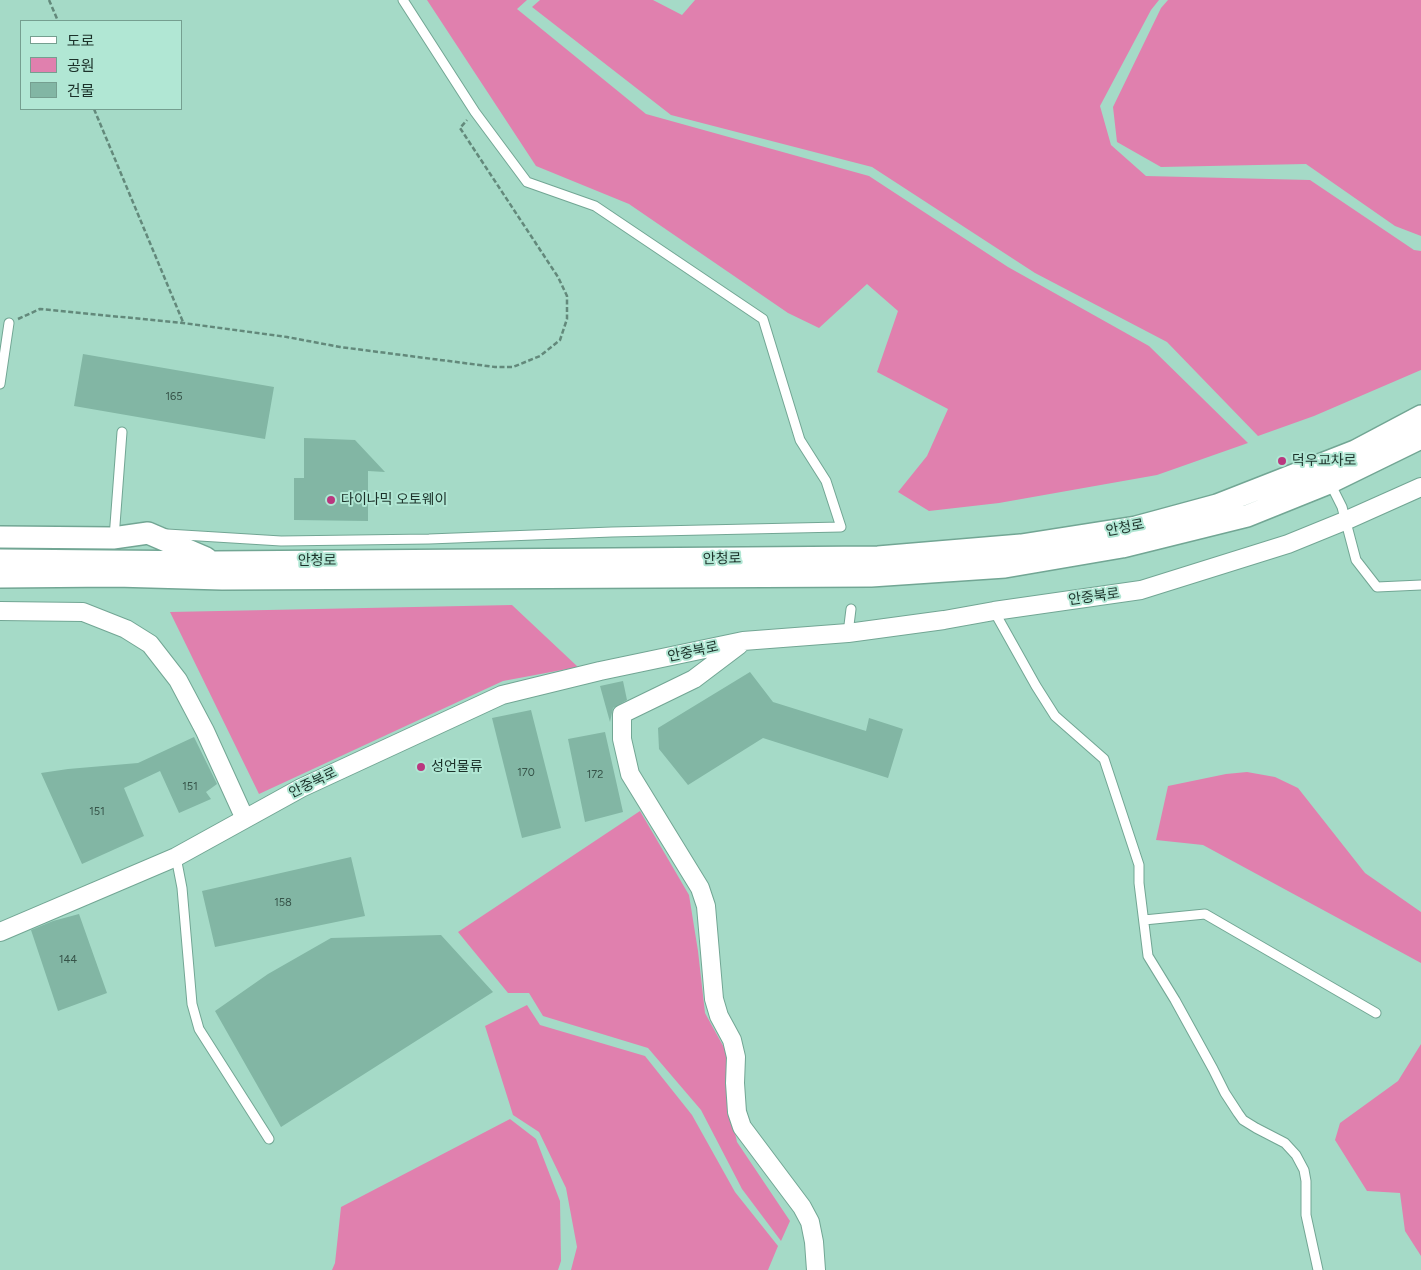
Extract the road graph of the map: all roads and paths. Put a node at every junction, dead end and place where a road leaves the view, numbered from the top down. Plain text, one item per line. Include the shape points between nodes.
1 (49, 0) edge
2 (403, 0) edge
3 (58, 20) edge
4 (94, 110) edge
5 (475, 112) junction
6 (9, 323) joint
7 (183, 323) junction
8 (0, 384) edge
9 (1421, 416) edge
10 (122, 432) dead end
11 (1421, 438) edge
12 (1327, 473) junction
13 (1421, 486) edge
14 (1347, 520) junction
15 (148, 533) junction
16 (0, 537) edge
17 (114, 538) junction
18 (0, 560) edge
19 (214, 562) junction
20 (0, 577) edge
21 (1421, 585) edge
22 (851, 610) dead end
23 (0, 611) edge
24 (994, 611) junction
25 (848, 633) junction
26 (743, 641) junction
27 (245, 819) junction
28 (176, 858) junction
29 (1144, 920) junction
30 (0, 932) edge
31 (1376, 1013) dead end
32 (268, 1139) dead end
33 (816, 1270) edge
34 (1318, 1270) edge

1 - 3 path
2 - 5 lane
4 - 7 path
5 - 7 path via 460,128 558,276 567,296 567,319 560,340 540,356 513,367 494,368
5 - 15 lane via 527,182 595,206 763,319 800,440 826,480 841,527 281,541
6 - 7 path via 40,309
6 - 8 lane
9 - 12 street, 안청로 via 1355,451
10 - 17 lane
11 - 12 street, 안청로
12 - 14 lane
12 - 19 street, 안청로 via 1136,527 1011,546 878,557
12 - 20 street, 안청로 via 1247,516 1122,547 1004,567 871,576
13 - 14 street, 안중북로
14 - 21 lane via 1356,560 1377,587
14 - 24 street, 안중북로 via 1288,544 1141,590
15 - 17 street
15 - 19 street
16 - 17 street
18 - 19 street, 안청로
22 - 25 lane
23 - 27 street via 83,612 126,629 150,644 178,680
24 - 25 street, 안중북로
24 - 29 lane via 1055,716 1104,759 1139,865
25 - 26 street, 안중북로
26 - 27 street, 안중북로 via 502,695 302,788
26 - 33 street via 694,679 622,714 622,738 630,774 700,888 706,906 714,1000 736,1056 737,1112 742,1127 810,1222
27 - 28 street, 안중북로
28 - 30 street, 안중북로
28 - 32 lane via 182,888 192,1004 200,1029
29 - 31 lane via 1205,914
29 - 34 lane via 1148,956 1225,1093 1243,1120 1285,1143 1304,1170 1306,1215

